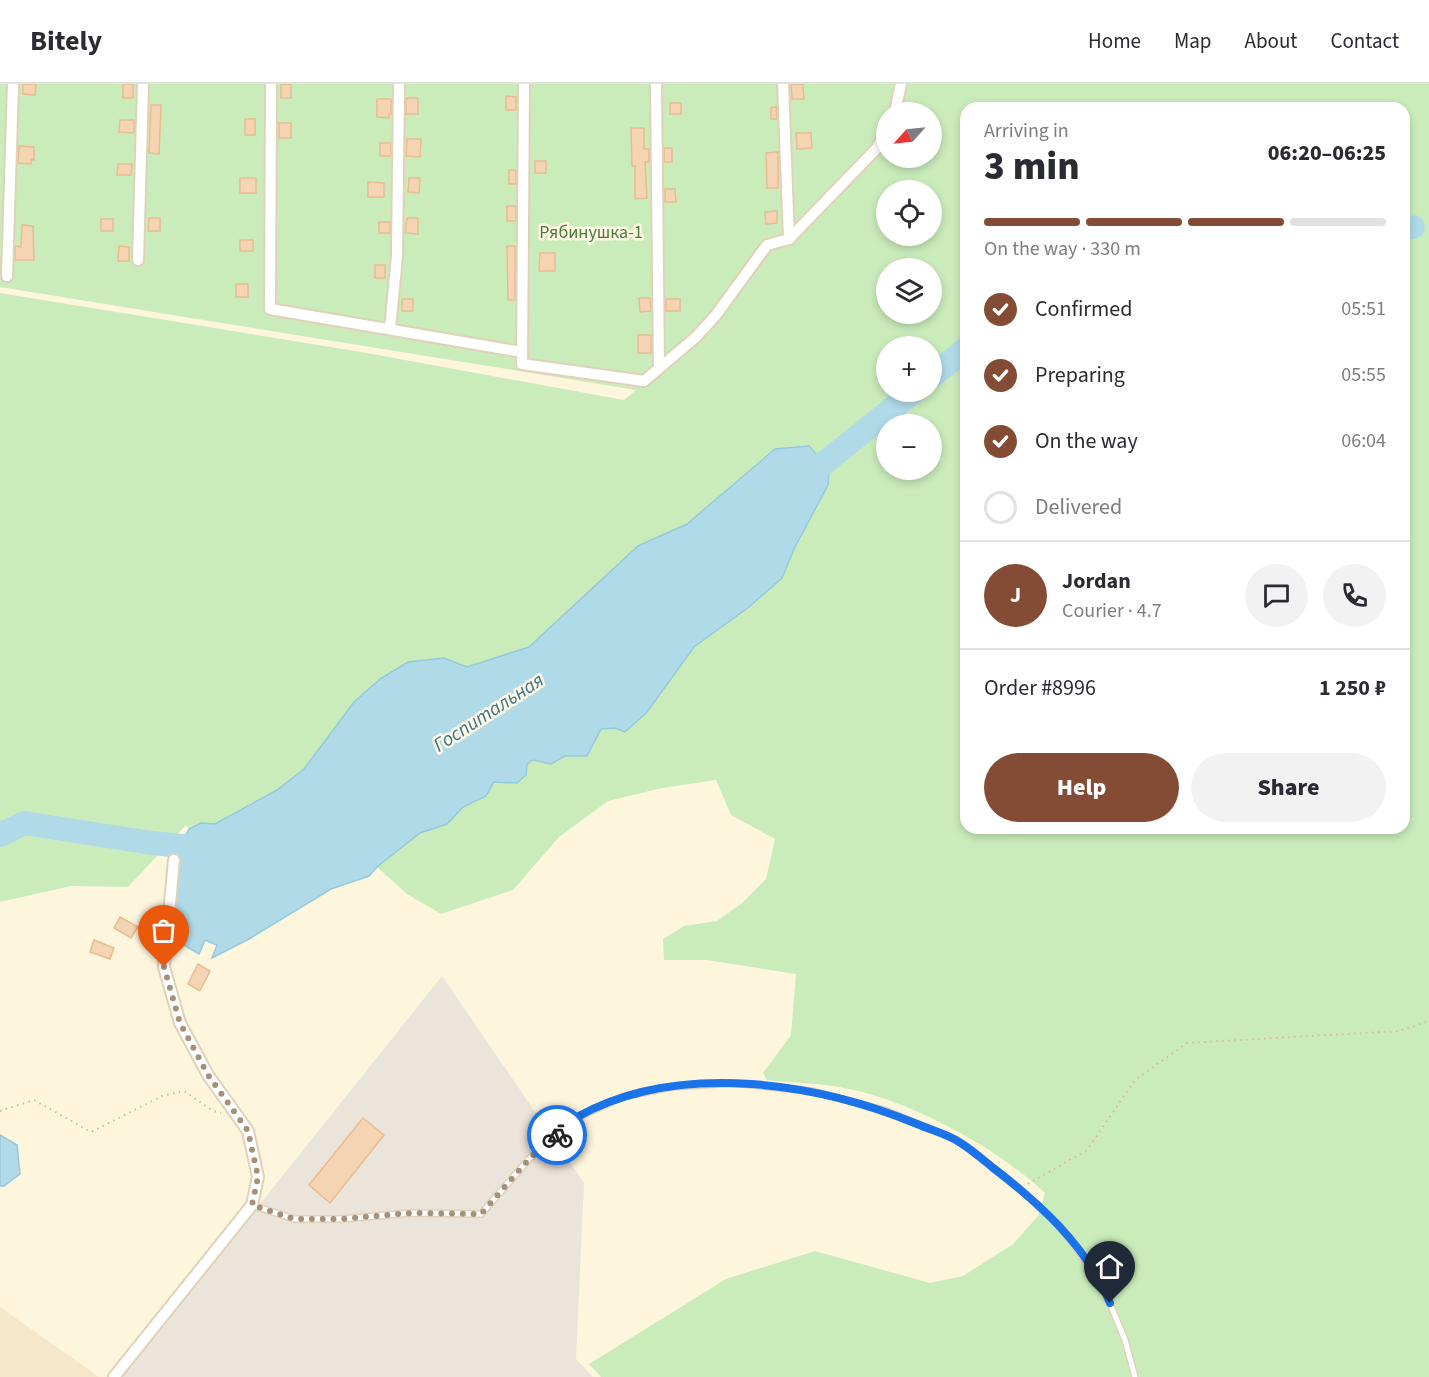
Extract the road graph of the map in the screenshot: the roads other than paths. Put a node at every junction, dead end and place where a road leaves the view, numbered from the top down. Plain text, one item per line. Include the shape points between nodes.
1 (13, 84) edge
2 (143, 84) edge
3 (271, 84) edge
4 (399, 84) edge
5 (524, 84) edge
6 (656, 84) edge
7 (783, 84) edge
8 (901, 84) edge
9 (898, 102) edge
10 (876, 149) edge
11 (789, 239) junction
12 (138, 260) dead end
13 (7, 276) dead end
14 (390, 329) junction
15 (522, 352) junction
16 (659, 367) junction
17 (174, 860) dead end
18 (252, 1205) junction
19 (114, 1377) edge
20 (1135, 1377) edge

1 - 13 street
2 - 12 street
3 - 14 street via 270,309
4 - 14 street via 397,256
5 - 15 street
6 - 16 street
7 - 11 street
8 - 9 street
10 - 11 street
11 - 16 street via 767,245 703,329
14 - 15 street
15 - 16 street via 522,364 644,381
17 - 18 street via 164,967 180,1023 208,1075 248,1131 258,1177
18 - 19 street
18 - 20 lane via 294,1219 481,1214 530,1158 576,1118 622,1096 670,1087 733,1083 811,1091 884,1110 958,1141 1020,1189 1060,1226 1102,1284

